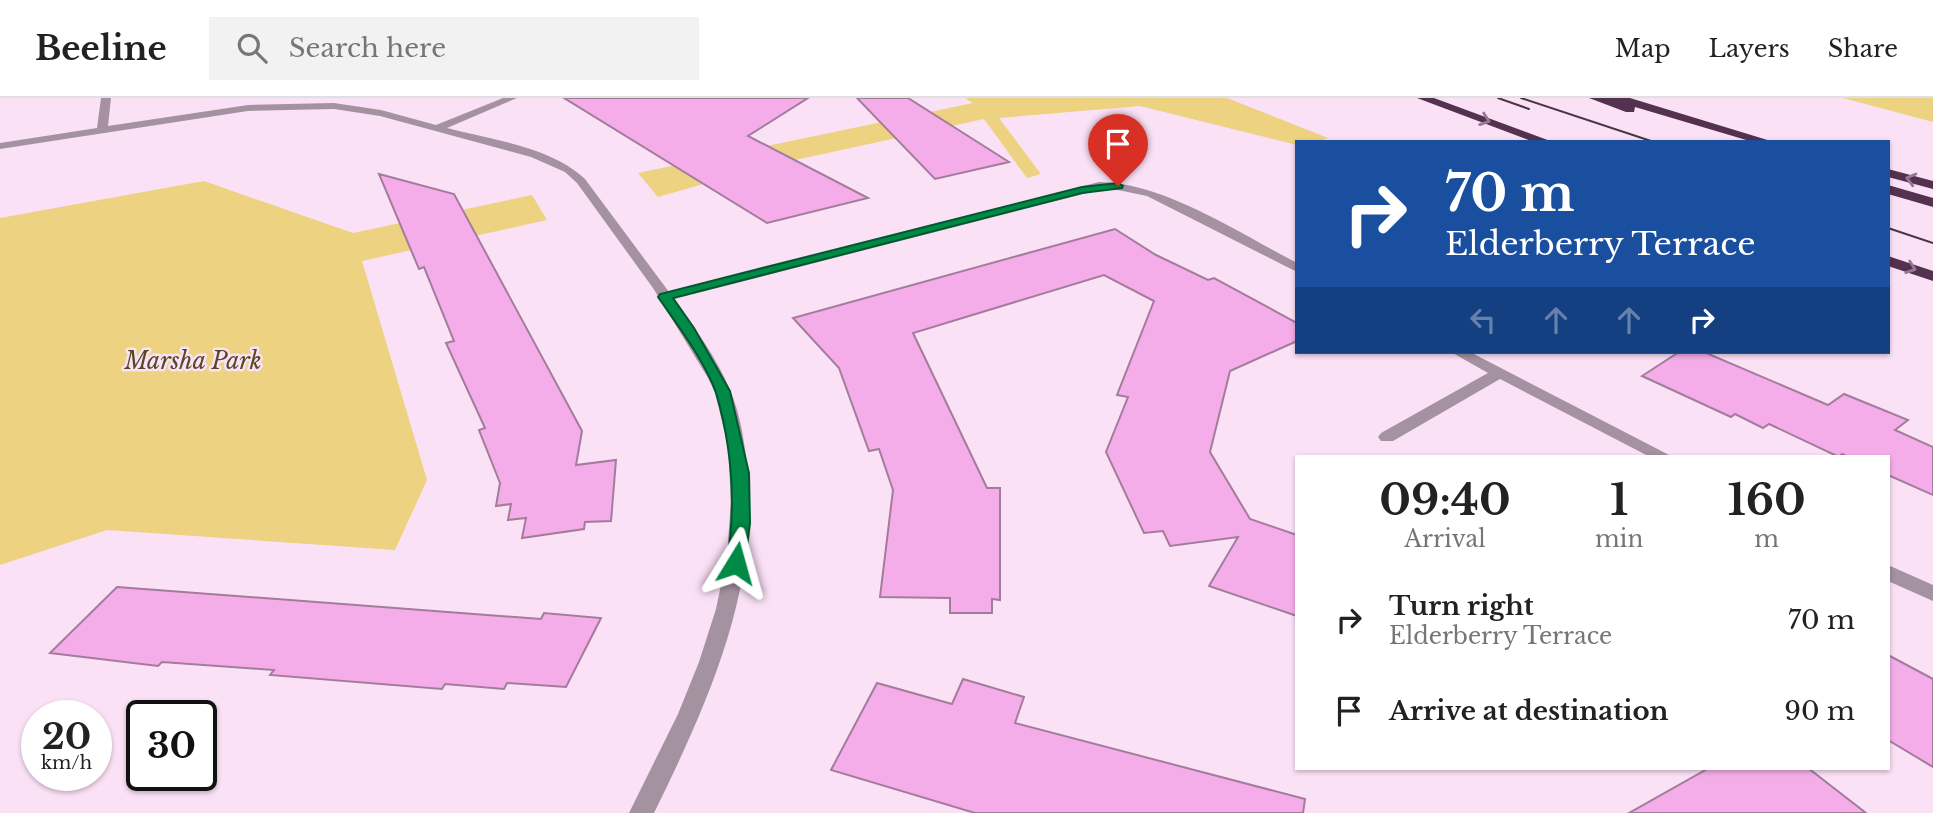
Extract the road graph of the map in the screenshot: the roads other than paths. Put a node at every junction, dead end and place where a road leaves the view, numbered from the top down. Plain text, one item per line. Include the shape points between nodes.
1 (106, 98) edge
2 (512, 98) edge
3 (1423, 98) edge
4 (1595, 98) edge
5 (1617, 98) edge
6 (437, 128) junction
7 (102, 130) junction
8 (1541, 140) edge
9 (1729, 140) edge
10 (1761, 140) edge
11 (0, 146) edge
12 (1890, 174) edge
13 (1933, 185) edge
14 (1890, 190) edge
15 (1933, 203) edge
16 (1890, 262) edge
17 (1295, 267) edge
18 (1933, 276) edge
19 (665, 297) junction
20 (1463, 354) edge
21 (1500, 373) junction
22 (1387, 436) dead end
23 (1660, 455) edge
24 (1890, 573) edge
25 (1933, 594) edge
26 (641, 813) edge

1 - 7 street
2 - 6 street
3 -> 8 highway
4 - 9 highway
5 - 10 highway
6 - 7 street via 360,108 308,105 248,108
6 - 19 street via 535,155 569,170 581,180
7 - 11 street
13 -> 12 highway
14 - 15 highway
16 -> 18 highway
17 - 19 street via 1151,193 1098,186
19 - 26 street via 723,391 741,473 742,523 733,583 705,678
20 - 21 street
21 - 22 street
21 - 23 street
24 - 25 street

